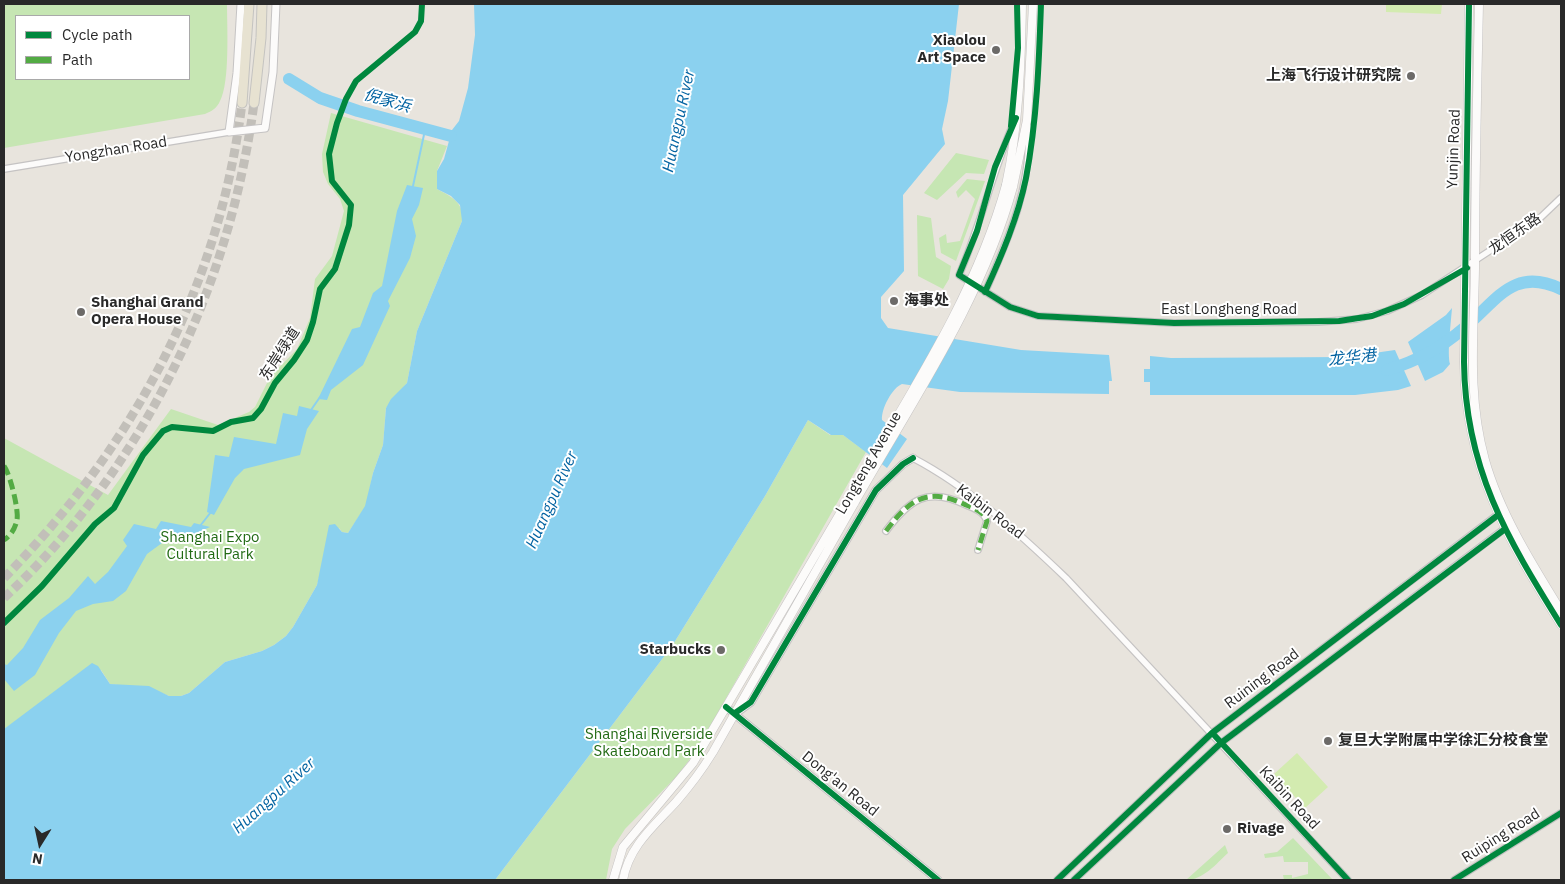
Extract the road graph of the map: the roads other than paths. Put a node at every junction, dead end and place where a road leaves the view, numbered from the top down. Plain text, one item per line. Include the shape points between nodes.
1 (241, 4) edge
2 (249, 4) edge
3 (262, 4) edge
4 (276, 4) edge
5 (1022, 4) edge
6 (1033, 4) edge
7 (1469, 4) edge
8 (1479, 4) edge
9 (242, 103) tunnel mouth
10 (254, 103) tunnel mouth
11 (1016, 118) junction
12 (1027, 120) junction
13 (229, 132) junction
14 (4, 169) edge
15 (1010, 186) junction
16 (1561, 198) edge
17 (1475, 263) junction
18 (1466, 268) junction
19 (986, 292) junction
20 (913, 458) joint
21 (1501, 512) junction
22 (1512, 524) junction
23 (1504, 529) junction
24 (886, 531) dead end
25 (978, 550) dead end
26 (796, 598) junction
27 (1561, 611) edge
28 (1561, 625) edge
29 (726, 707) junction
30 (735, 713) junction
31 (1212, 733) junction
32 (1221, 742) junction
33 (1561, 813) edge
34 (613, 880) edge
35 (624, 880) edge
36 (938, 880) edge
37 (1057, 880) edge
38 (1074, 880) edge
39 (1348, 880) edge
40 (1454, 880) edge

1 - 13 street
2 - 9 main road
3 - 10 main road
4 - 13 street via 266,128
5 - 11 main road, Longteng Avenue
6 - 12 main road, Longteng Avenue
7 - 18 main road, Yunjin Road
8 - 17 main road, Yunjin Road
11 - 15 main road, Longteng Avenue
11 - 19 street, East Longheng Road via 995,167 977,232 959,275
12 - 15 main road, Longteng Avenue
12 - 19 street via 1028,161 1023,189
13 - 14 street, Yongzhan Road
15 - 26 main road, Longteng Avenue, bridge via 997,238 970,300
16 - 17 street, 龙恒东路 via 1540,218
17 - 18 street, 龙恒东路
17 - 21 main road, Yunjin Road via 1472,388 1479,438
18 - 19 street, East Longheng Road via 1404,304 1372,316 1339,321 1174,323 1038,316 1016,310
18 - 21 main road, Yunjin Road via 1464,362 1471,440 1485,485
20 - 30 street via 876,490 751,702
20 - 31 street, Kaibin Road via 973,497 1023,536
21 - 22 main road
21 - 23 main road
21 - 31 street, Ruining Road
22 - 23 street, Ruining Road
22 - 27 main road
23 - 28 main road
23 - 32 street, Ruining Road
24 - 25 street via 902,510 916,500 934,496 948,498 986,517
26 - 29 main road, Longteng Avenue
26 - 30 main road, Longteng Avenue
29 - 30 street, Dong'an Road
29 - 34 main road, Longteng Avenue via 681,779 623,847
30 - 35 main road, Longteng Avenue via 689,786 638,843 628,862
30 - 36 street, Dong'an Road
31 - 32 street, Kaibin Road
31 - 37 street, Ruining Road
32 - 38 street, Ruining Road
32 - 39 street, Kaibin Road
33 - 40 street, Ruiping Road

